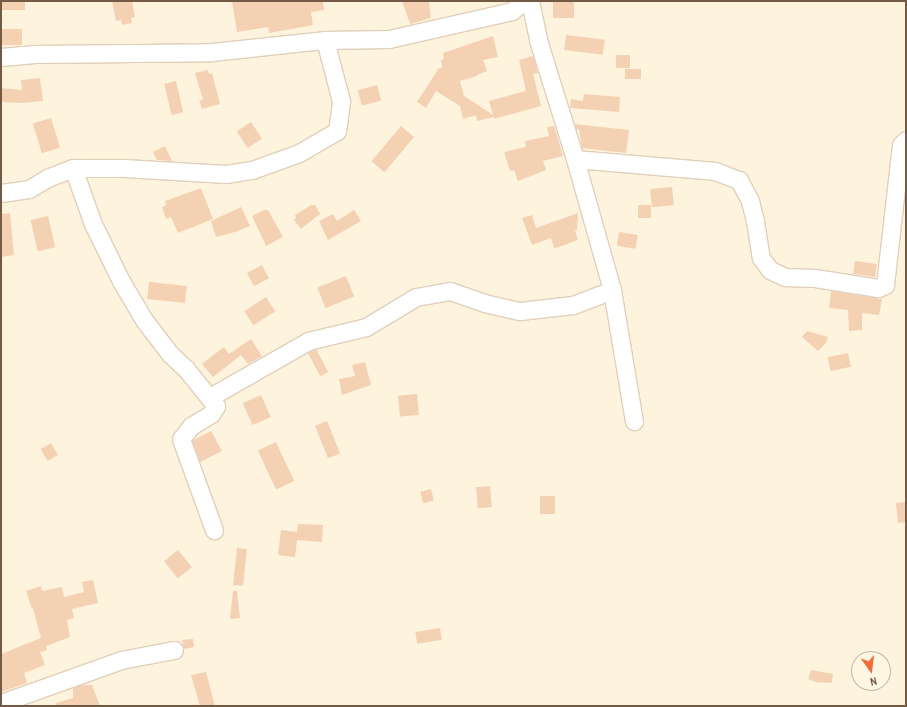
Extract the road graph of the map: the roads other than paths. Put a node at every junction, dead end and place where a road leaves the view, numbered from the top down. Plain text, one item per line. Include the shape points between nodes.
1 (523, 1) edge
2 (530, 1) edge
3 (326, 40) junction
4 (1, 57) edge
5 (906, 140) edge
6 (575, 159) junction
7 (73, 168) junction
8 (1, 193) edge
9 (612, 290) junction
10 (210, 397) junction
11 (634, 421) dead end
12 (214, 530) dead end
13 (174, 650) dead end
14 (1, 703) edge

1 - 3 street via 512,11 389,39
2 - 6 street via 538,40
3 - 4 street via 212,52 35,54
3 - 7 street via 341,101 337,131 298,153 252,170 226,174
5 - 6 street via 901,145 884,285 878,288 815,278 785,277 770,270 761,258 756,221 750,201 739,180 715,171
6 - 9 street
7 - 8 street via 29,189
7 - 10 street via 93,224 144,320 170,354
9 - 10 street via 573,305 520,311 484,303 450,291 416,297 366,327 308,341
9 - 11 street
10 - 12 street via 216,406 211,414 191,426 181,439
13 - 14 street via 121,660

